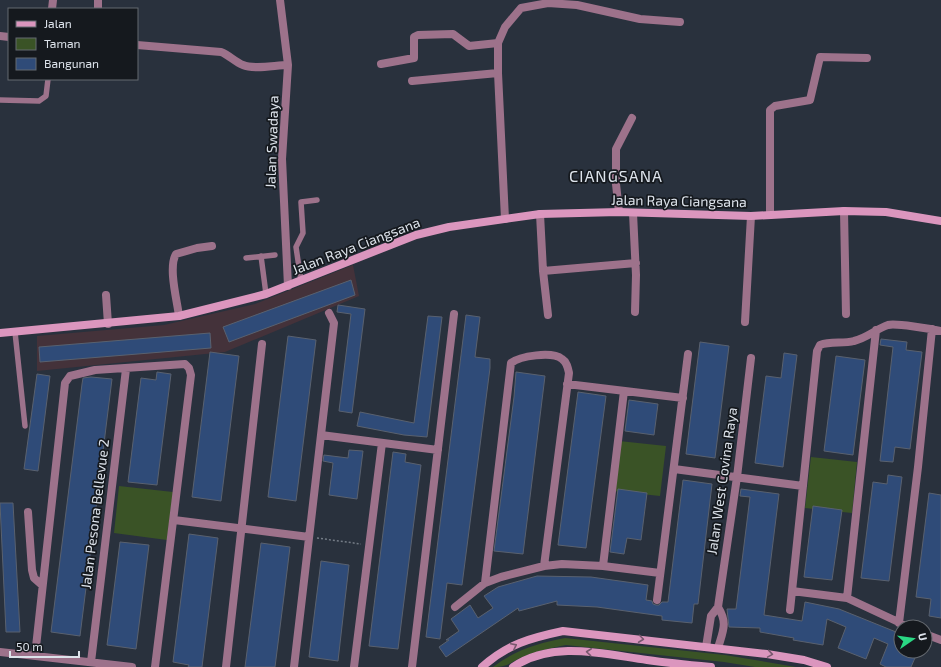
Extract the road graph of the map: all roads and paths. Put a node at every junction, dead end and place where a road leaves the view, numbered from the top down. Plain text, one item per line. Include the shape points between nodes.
1 (280, 0) edge
2 (680, 22) dead end
3 (498, 43) junction
4 (138, 45) edge
5 (867, 58) dead end
6 (381, 64) dead end
7 (288, 65) junction
8 (498, 73) junction
9 (48, 80) edge
10 (412, 82) dead end
11 (0, 100) edge
12 (632, 118) dead end
13 (317, 200) dead end
14 (844, 211) junction
15 (619, 212) junction
16 (632, 213) junction
17 (540, 214) junction
18 (770, 215) junction
19 (751, 216) junction
20 (505, 219) junction
21 (941, 221) edge
22 (212, 246) dead end
23 (275, 255) dead end
24 (261, 256) junction
25 (246, 258) dead end
26 (636, 263) junction
27 (543, 271) junction
28 (301, 281) junction
29 (288, 286) junction
30 (266, 294) junction
31 (106, 295) dead end
32 (635, 312) dead end
33 (329, 313) dead end
34 (454, 314) dead end
35 (846, 314) dead end
36 (548, 315) dead end
37 (179, 316) junction
38 (745, 322) dead end
39 (108, 324) junction
40 (932, 329) junction
41 (876, 330) junction
42 (941, 331) edge
43 (15, 332) junction
44 (0, 334) edge
45 (262, 344) dead end
46 (688, 354) dead end
47 (751, 358) dead end
48 (126, 369) junction
49 (567, 384) junction
50 (624, 391) junction
51 (683, 398) junction
52 (25, 426) dead end
53 (321, 435) junction
54 (382, 443) junction
55 (438, 450) junction
56 (674, 469) junction
57 (737, 477) junction
58 (803, 486) junction
59 (28, 512) dead end
60 (174, 520) junction
61 (241, 529) junction
62 (309, 537) junction
63 (369, 546) junction
64 (544, 566) junction
65 (603, 566) junction
66 (660, 573) junction
67 (485, 584) junction
68 (42, 585) junction
69 (792, 591) junction
70 (847, 598) junction
71 (657, 600) dead end
72 (455, 607) dead end
73 (718, 607) junction
74 (790, 610) dead end
75 (899, 619) edge
76 (893, 620) edge
77 (706, 647) junction
78 (718, 648) junction
79 (0, 652) edge
80 (35, 656) junction
81 (91, 662) junction
82 (132, 667) edge
83 (155, 667) edge
84 (226, 667) edge
85 (294, 667) edge
86 (354, 667) edge
87 (412, 667) edge
88 (482, 667) edge
89 (513, 667) edge
90 (711, 667) edge
91 (827, 667) edge

1 - 7 street, Jalan Swadaya
2 - 3 street via 640,19 577,5 548,3 521,8 505,27
3 - 6 street via 469,46 453,34 418,35 414,37 414,58
3 - 8 street
4 - 7 street via 221,52 250,67
5 - 18 street via 820,57 810,100 775,106 770,110
7 - 29 street, Jalan Swadaya via 282,159
8 - 10 street
8 - 20 street
9 - 11 lane via 43,100
12 - 15 street via 616,149
13 - 28 lane via 301,202 303,232 296,247
14 - 18 main road, Jalan Raya Ciangsana
14 - 21 main road, Jalan Raya Ciangsana via 886,212
14 - 35 street
15 - 16 main road, Jalan Raya Ciangsana
15 - 17 main road, Jalan Raya Ciangsana
16 - 19 main road, Jalan Raya Ciangsana
16 - 26 street
17 - 20 main road, Jalan Raya Ciangsana
17 - 27 street
18 - 19 main road, Jalan Raya Ciangsana
19 - 38 street
20 - 28 main road, Jalan Raya Ciangsana via 449,226 416,235
22 - 37 street via 176,254 173,259
23 - 24 lane
24 - 25 lane
24 - 30 lane
26 - 27 street
26 - 32 street
27 - 36 street
28 - 29 main road, Jalan Raya Ciangsana
29 - 30 main road, Jalan Raya Ciangsana
30 - 37 main road, Jalan Raya Ciangsana
31 - 39 street
33 - 53 street via 334,323
34 - 55 street
37 - 39 main road, Jalan Raya Ciangsana
39 - 43 main road, Jalan Raya Ciangsana
40 - 41 street via 890,324
40 - 42 street
40 - 75 street
41 - 58 street via 854,341 820,345 817,351
41 - 70 street
43 - 44 main road, Jalan Raya Ciangsana
43 - 52 lane
45 - 61 street
46 - 51 street
47 - 57 street, Jalan West Covina Raya
48 - 60 street via 185,364 189,368
48 - 68 street via 95,370 70,376 65,383
48 - 81 street, Jalan Pesona Bellevue 2
49 - 50 street
49 - 64 street
49 - 67 street via 569,373 562,358 540,355 516,359 511,363
50 - 51 street
50 - 65 street
51 - 56 street
53 - 54 street
53 - 62 street
54 - 55 street
54 - 63 street
55 - 87 street
56 - 57 street
56 - 66 street
57 - 58 street
57 - 73 street, Jalan West Covina Raya
58 - 69 street
59 - 68 street via 32,570 34,578
60 - 61 street
60 - 83 street
61 - 62 street
61 - 84 street
62 - 63 path
62 - 85 street
63 - 86 street
64 - 65 street
64 - 67 street via 501,577
65 - 66 street
66 - 71 street
67 - 72 street
68 - 80 street
69 - 70 street
69 - 74 street
70 - 76 street
73 - 77 street, Jalan West Covina Raya via 711,616
73 - 78 street, Jalan West Covina Raya via 724,616
77 - 78 main road
88 -> 77 main road via 496,655 517,644 536,636 563,631
78 -> 91 main road via 804,660
79 - 80 street
80 - 81 street
81 - 82 street
90 -> 89 main road via 587,651 541,654

